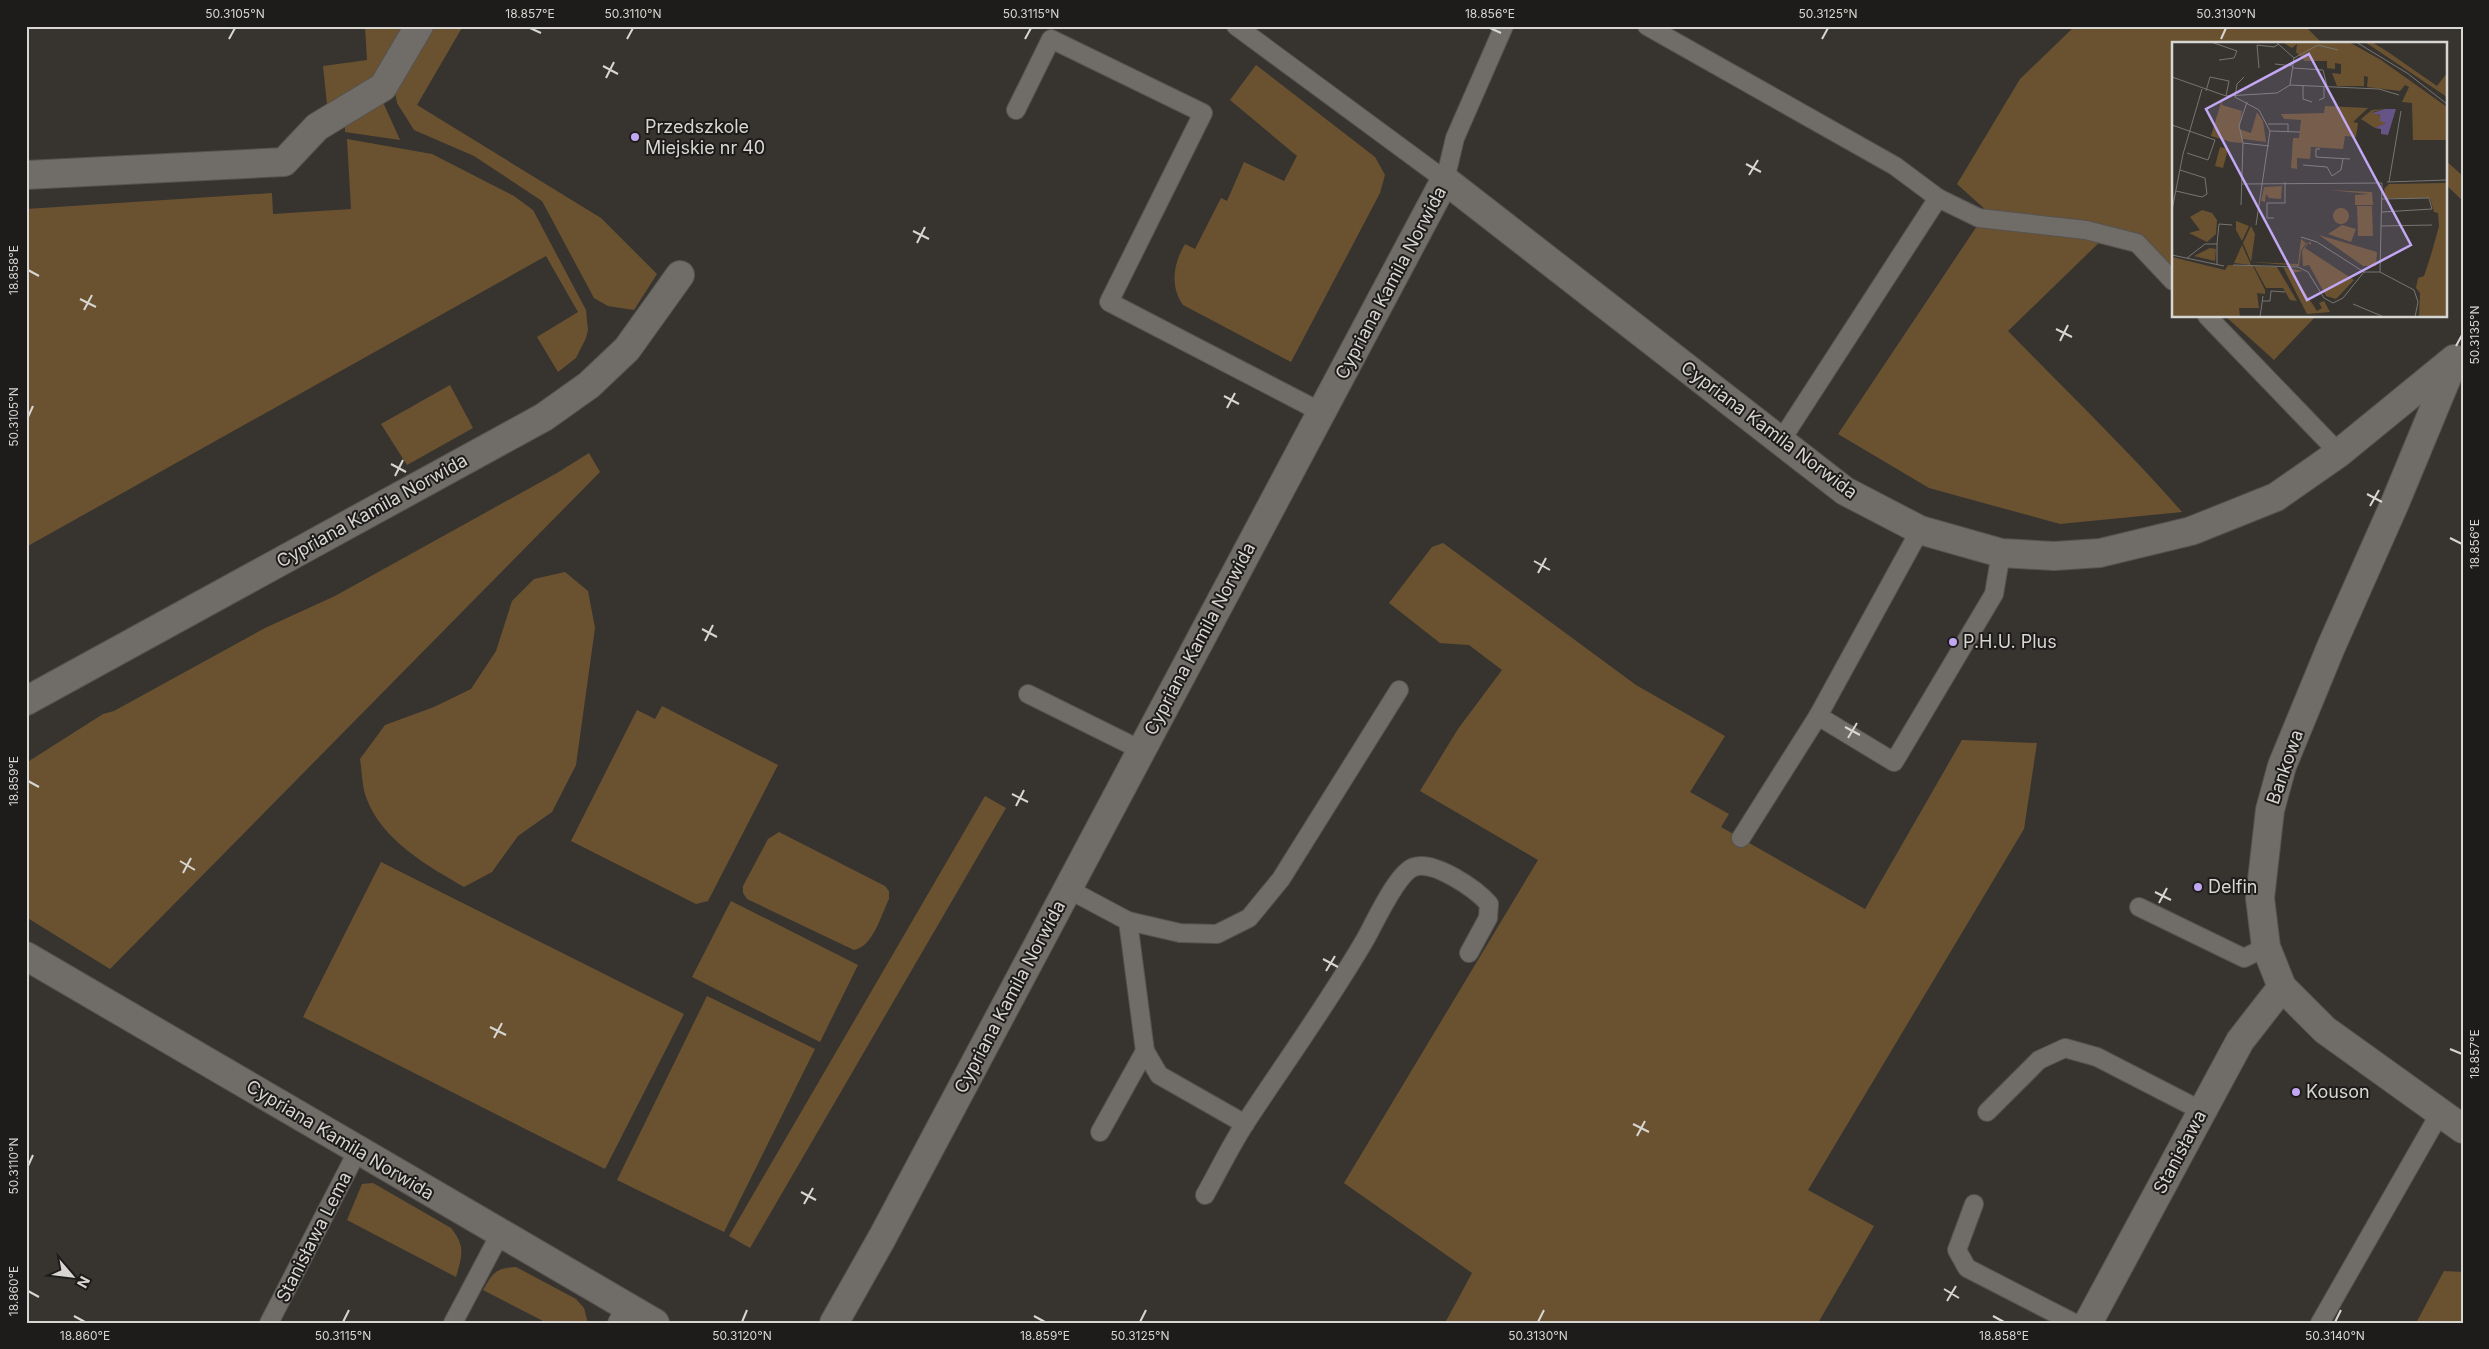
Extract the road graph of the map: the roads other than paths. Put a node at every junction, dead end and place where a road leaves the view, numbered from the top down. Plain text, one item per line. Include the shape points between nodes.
1 (419, 26) edge
2 (1236, 26) edge
3 (1504, 26) edge
4 (1648, 26) edge
5 (1016, 110) dead end
6 (26, 175) edge
7 (1445, 180) junction
8 (1938, 198) junction
9 (680, 275) dead end
10 (2172, 280) edge
11 (2209, 318) edge
12 (2460, 358) edge
13 (1321, 412) junction
14 (1780, 442) junction
15 (2339, 453) junction
16 (1920, 530) junction
17 (2001, 553) junction
18 (1399, 690) dead end
19 (1028, 694) dead end
20 (26, 700) edge
21 (1818, 716) junction
22 (1141, 750) junction
23 (1741, 838) dead end
24 (1068, 889) junction
25 (2139, 907) dead end
26 (1128, 921) junction
27 (2266, 947) junction
28 (1469, 953) dead end
29 (27, 957) edge
30 (2282, 987) junction
31 (1145, 1051) junction
32 (2202, 1111) junction
33 (1987, 1112) dead end
34 (2455, 1121) edge
35 (1245, 1124) junction
36 (1100, 1132) dead end
37 (358, 1150) junction
38 (1205, 1194) dead end
39 (1974, 1204) dead end
40 (500, 1234) junction
41 (621, 1315) edge
42 (269, 1323) edge
43 (453, 1323) edge
44 (655, 1323) edge
45 (834, 1323) edge
46 (2074, 1323) edge
47 (2088, 1323) edge
48 (2320, 1323) edge

1 - 6 street via 383,87 317,126 284,162
2 - 7 lane
3 - 7 lane via 1455,138
4 - 8 lane via 1895,166
5 - 13 lane via 1051,38 1203,113 1109,302
7 - 13 street, Cypriana Kamila Norwida
7 - 14 street, Cypriana Kamila Norwida
8 - 10 lane via 1979,218 2086,230 2137,243
8 - 14 lane
9 - 20 street, Cypriana Kamila Norwida via 627,349 589,385 544,417
11 - 15 lane
12 - 15 street, Cypriana Kamila Norwida
12 - 27 street, Bankowa via 2331,647 2282,766 2270,810 2260,898
13 - 22 street, Cypriana Kamila Norwida
14 - 16 street, Cypriana Kamila Norwida via 1845,491
15 - 17 street, Cypriana Kamila Norwida via 2276,497 2191,531 2100,553 2054,556
16 - 17 street, Cypriana Kamila Norwida
16 - 21 lane
17 - 21 lane via 1994,594 1894,762
18 - 26 lane via 1281,879 1249,918 1217,934 1180,933
19 - 22 lane
21 - 23 lane
22 - 24 street, Cypriana Kamila Norwida
24 - 26 lane
24 - 45 street, Cypriana Kamila Norwida
25 - 27 lane via 2244,958
26 - 31 lane
27 - 30 street, Bankowa
28 - 35 lane via 1488,918 1489,904 1479,893 1436,868 1422,865 1412,868 1397,883 1348,970
29 - 37 street, Cypriana Kamila Norwida
30 - 32 street, Stanisława via 2240,1041
30 - 34 street, Bankowa via 2325,1030
31 - 35 lane via 1159,1075
31 - 36 lane
32 - 33 lane via 2097,1057 2065,1048 2039,1060
32 - 47 street, Stanisława
34 - 48 lane
35 - 38 lane
37 - 40 street, Cypriana Kamila Norwida
37 - 42 lane, Stanisława Lema
39 - 46 lane via 1957,1250 1967,1268
40 - 41 street, Cypriana Kamila Norwida
40 - 43 lane
41 - 44 street, Cypriana Kamila Norwida

